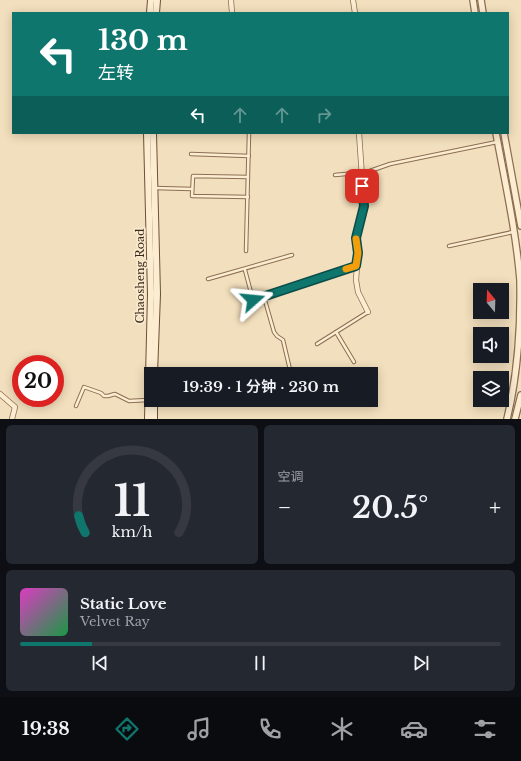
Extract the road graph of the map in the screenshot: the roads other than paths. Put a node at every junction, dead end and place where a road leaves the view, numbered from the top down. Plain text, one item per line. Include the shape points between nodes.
1 (151, 0) edge
2 (157, 0) edge
3 (231, 0) edge
4 (353, 0) edge
5 (473, 0) edge
6 (481, 0) edge
7 (150, 12) edge
8 (156, 12) edge
9 (232, 12) edge
10 (355, 12) edge
11 (475, 12) edge
12 (483, 12) edge
13 (147, 134) edge
14 (153, 134) edge
15 (249, 134) edge
16 (358, 134) edge
17 (496, 134) edge
18 (504, 134) edge
19 (497, 142) junction
20 (191, 154) dead end
21 (249, 156) junction
22 (361, 172) junction
23 (335, 175) dead end
24 (248, 177) junction
25 (155, 188) junction
26 (192, 189) junction
27 (248, 197) junction
28 (521, 226) edge
29 (513, 232) junction
30 (449, 246) dead end
31 (246, 251) dead end
32 (292, 255) dead end
33 (356, 266) junction
34 (245, 270) junction
35 (208, 279) dead end
36 (264, 297) junction
37 (368, 312) joint
38 (336, 332) junction
39 (317, 344) dead end
40 (354, 362) dead end
41 (151, 367) edge
42 (154, 367) edge
43 (290, 367) edge
44 (0, 394) edge
45 (521, 395) edge
46 (144, 400) edge
47 (76, 406) dead end
48 (150, 407) edge
49 (152, 407) edge
50 (12, 419) edge
51 (148, 419) edge
52 (154, 419) edge
53 (507, 419) edge
54 (516, 419) edge

1 - 7 main road
2 - 8 main road
3 - 9 street
4 - 10 street
5 - 11 street
6 - 12 street
13 - 41 main road, Chaosheng Road
14 - 25 main road, Chaosheng Road
15 - 21 lane
16 - 22 street
17 - 19 street
18 - 28 street
19 - 22 lane
19 - 29 street
20 - 21 lane
21 - 24 lane
22 - 23 lane
22 - 33 street via 364,206 356,238
24 - 26 lane via 193,176
24 - 27 lane
25 - 26 lane
25 - 42 main road, Chaosheng Road via 157,294
26 - 27 lane via 192,196
27 - 31 lane
29 - 30 lane
29 - 53 street via 520,279 521,326
32 - 34 lane
33 - 36 lane
33 - 37 street via 358,292
34 - 35 lane
34 - 36 lane via 253,300
36 - 43 lane via 274,332 283,340
37 - 38 lane
38 - 39 lane
38 - 40 lane
44 - 50 street via 15,407
45 - 54 street
46 - 47 lane via 129,401 115,394 108,396 84,387
48 - 51 main road, Chaosheng Road
49 - 52 main road, Chaosheng Road

